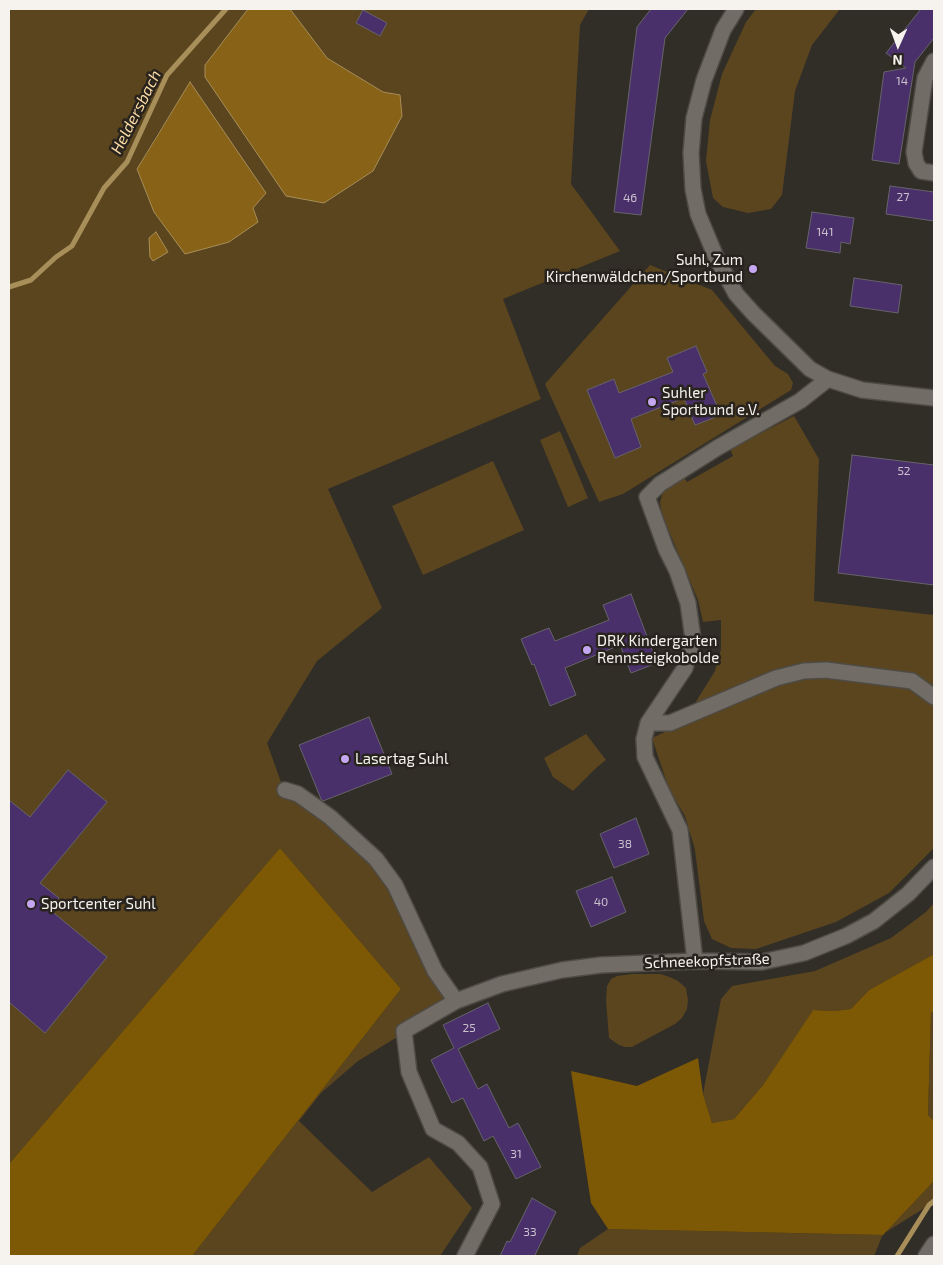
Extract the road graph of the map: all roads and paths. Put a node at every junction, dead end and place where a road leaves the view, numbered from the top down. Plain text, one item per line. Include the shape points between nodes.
1 (736, 9) edge
2 (934, 61) edge
3 (934, 173) edge
4 (828, 379) junction
5 (934, 398) edge
6 (934, 697) edge
7 (648, 723) junction
8 (285, 790) dead end
9 (934, 867) edge
10 (696, 961) junction
11 (456, 1001) junction
12 (934, 1244) edge
13 (465, 1256) edge
14 (926, 1256) edge

1 - 4 street via 723,30 707,71 694,118 693,189 698,214 736,294 810,369
2 - 3 street via 925,78 914,152 922,171
4 - 5 street via 862,390
4 - 7 street via 800,401 660,484 647,497 688,603 692,639 685,668
6 - 7 street via 912,681 826,670 804,671 776,678 670,723
7 - 10 street via 644,739 645,757 680,830
8 - 11 street via 298,794 330,817 376,859 395,885 435,971
9 - 10 street, Schneekopfstraße via 908,894 874,921 804,953 762,962
10 - 11 street, Schneekopfstraße via 562,970 502,984
11 - 13 street, Schneekopfstraße via 404,1032 409,1072 433,1129 458,1143 480,1167 492,1204
12 - 14 street

